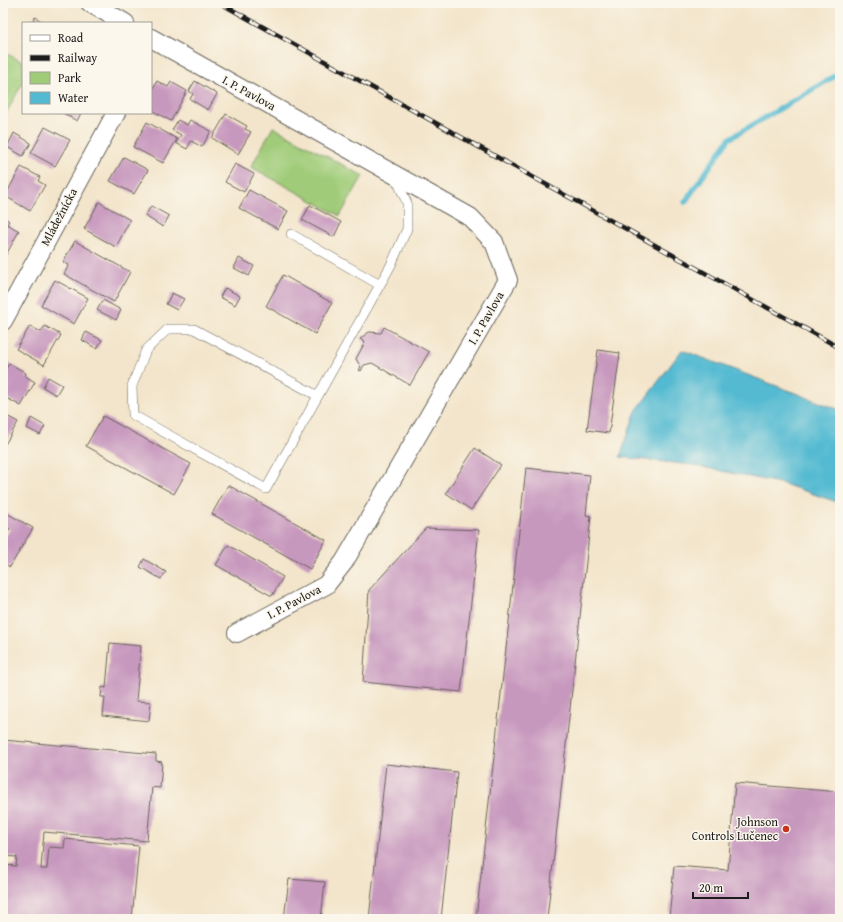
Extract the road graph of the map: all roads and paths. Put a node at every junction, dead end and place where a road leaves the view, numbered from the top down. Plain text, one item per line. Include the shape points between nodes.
1 (90, 3) edge
2 (124, 22) edge
3 (152, 42) edge
4 (115, 114) edge
5 (394, 173) junction
6 (291, 234) dead end
7 (380, 285) junction
8 (3, 321) edge
9 (318, 396) junction
10 (237, 632) dead end

1 - 2 street
3 - 5 street, I. P. Pavlova
4 - 8 street, Mládežnícka
5 - 7 lane via 407,203 407,229 392,265
5 - 10 street, I. P. Pavlova via 470,217 494,242 508,280 344,562 326,585
6 - 7 lane
7 - 9 lane
9 - 9 lane via 266,489 133,415 132,386 146,350 168,329 194,329

